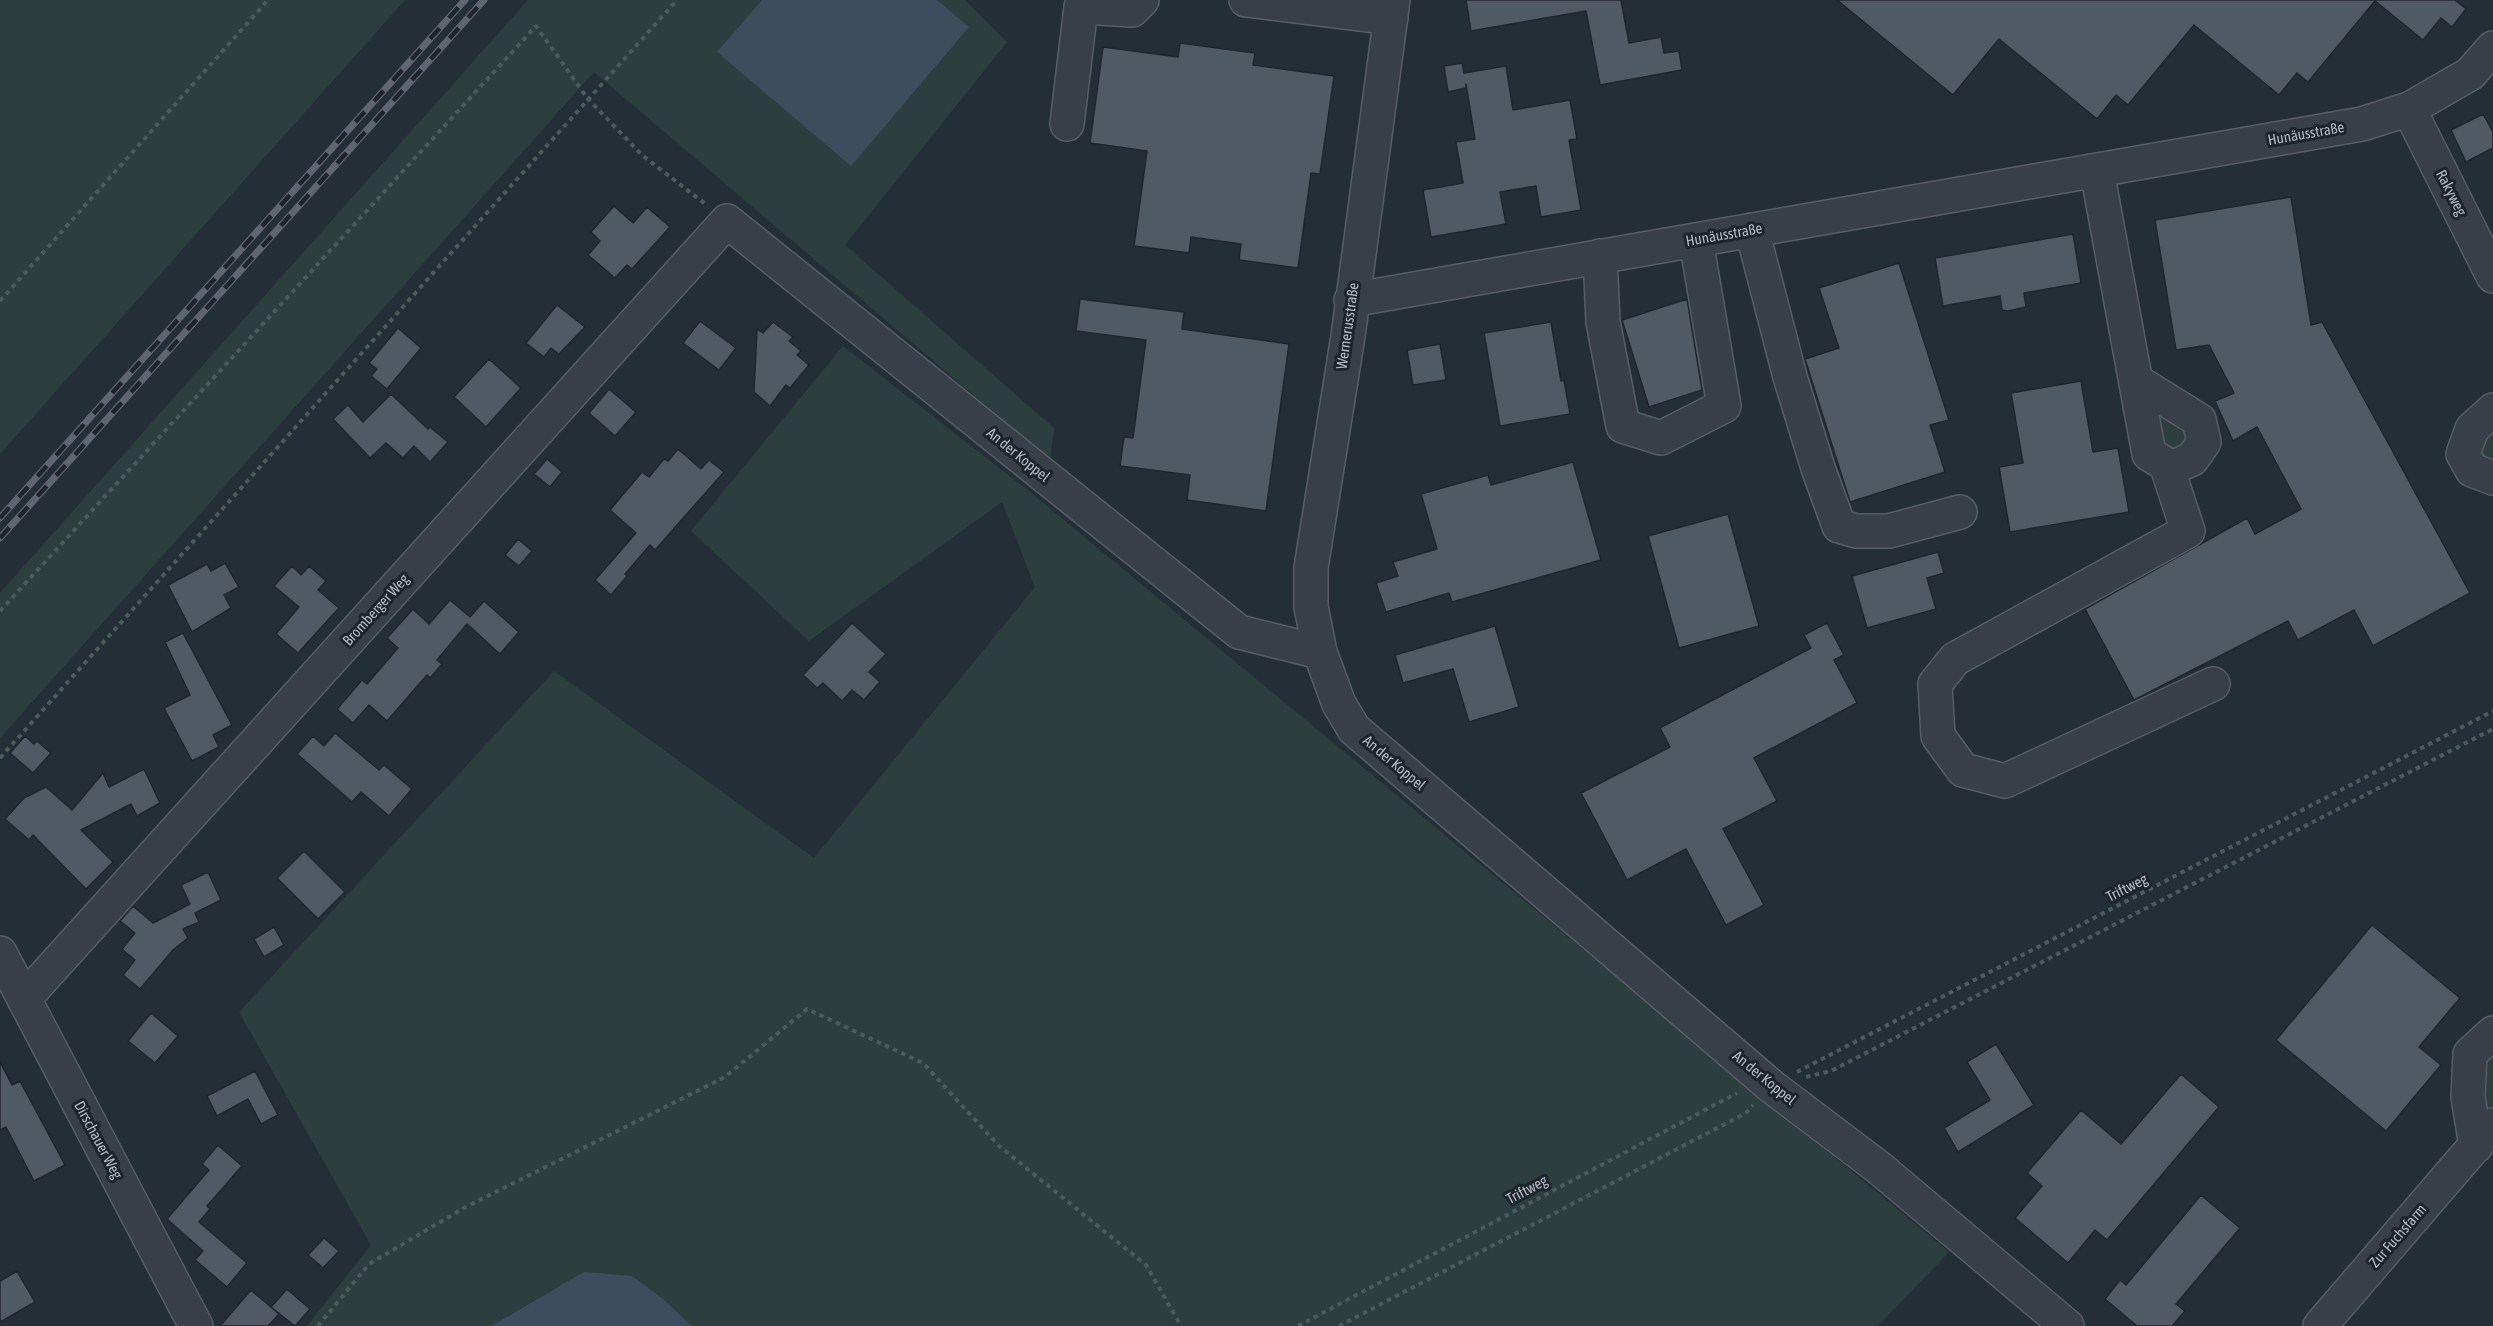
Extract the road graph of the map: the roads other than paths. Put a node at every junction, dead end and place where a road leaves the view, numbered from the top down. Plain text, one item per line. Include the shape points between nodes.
1 (1142, 0) edge
2 (1246, 0) edge
3 (1392, 9) edge
4 (2493, 48) edge
5 (2409, 109) junction
6 (1067, 124) dead end
7 (2097, 171) junction
8 (727, 221) joint
9 (1752, 230) junction
10 (1696, 240) junction
11 (1600, 256) junction
12 (2493, 276) edge
13 (1351, 300) junction
14 (2136, 381) junction
15 (2493, 410) edge
16 (2166, 464) junction
17 (2493, 478) edge
18 (1960, 512) dead end
19 (1320, 652) junction
20 (2213, 684) dead end
21 (0, 953) edge
22 (24, 999) junction
23 (2493, 1033) edge
24 (2484, 1136) edge
25 (196, 1326) edge
26 (2067, 1326) edge
27 (2320, 1326) edge

1 - 6 street via 1132,10 1081,7
2 - 3 street
3 - 13 street, Wernerusstraße
4 - 5 street, Hunäusstraße via 2470,74
5 - 7 street, Hunäusstraße via 2362,124
5 - 12 street, Rakyweg
7 - 9 street, Hunäusstraße
7 - 14 street
8 - 19 street, An der Koppel via 1239,632
8 - 22 street, Bromberger Weg
9 - 10 street, Hunäusstraße
9 - 18 street via 1790,377 1839,526 1856,531 1889,531
10 - 11 street, Hunäusstraße
10 - 11 street via 1724,406 1661,438 1623,426 1603,322
11 - 13 street, Hunäusstraße
13 - 19 street, Wernerusstraße via 1311,568 1311,607
14 - 16 street via 2149,454
14 - 16 street via 2199,420 2204,442 2192,459 2172,468
15 - 17 street via 2472,429 2463,454 2472,470
16 - 20 street via 2188,531 1955,659 1935,684 1938,736 1963,770 2005,781
19 - 26 street, An der Koppel via 1338,704 1354,729 1771,1086 1878,1167
21 - 22 street, Dirschauer Weg
22 - 25 street, Dirschauer Weg
23 - 24 street, Zur Fuchsfarm via 2469,1054 2468,1097
24 - 27 street, Zur Fuchsfarm

